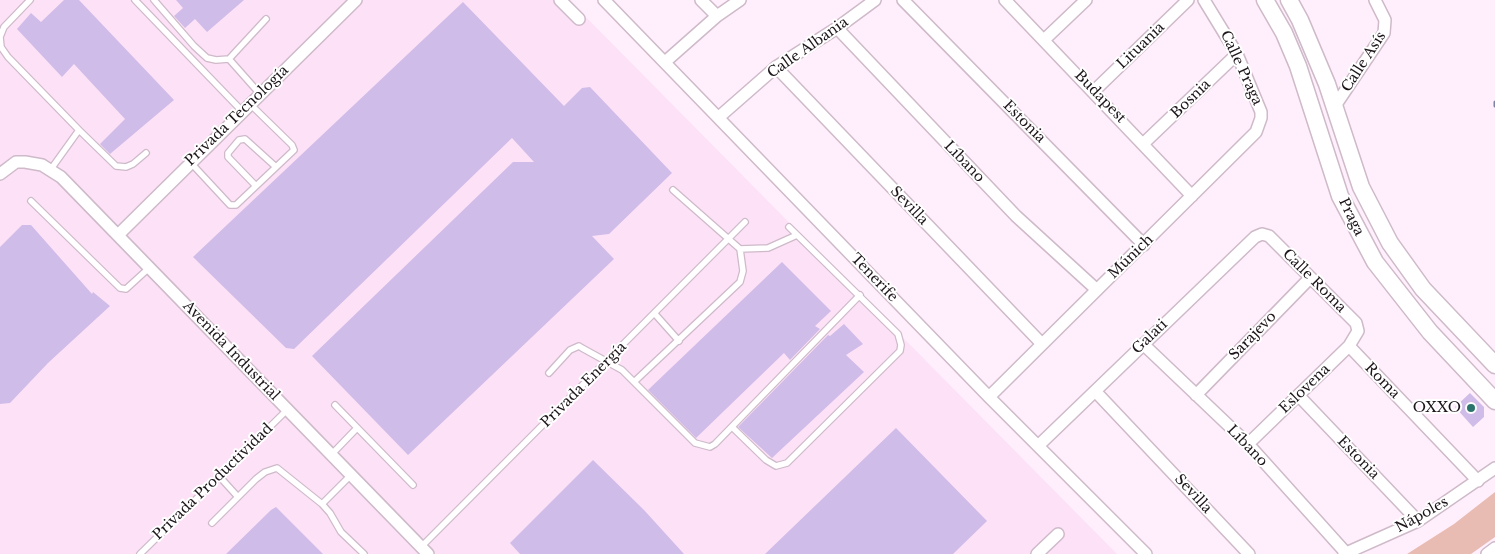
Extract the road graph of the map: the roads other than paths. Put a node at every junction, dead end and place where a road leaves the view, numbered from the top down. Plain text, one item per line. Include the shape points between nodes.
1 (30, 0) edge
2 (135, 0) edge
3 (154, 0) edge
4 (356, 0) edge
5 (560, 0) edge
6 (604, 0) edge
7 (701, 0) edge
8 (740, 0) edge
9 (875, 0) edge
10 (903, 0) edge
11 (1005, 0) edge
12 (1086, 0) edge
13 (1188, 0) edge
14 (1204, 0) edge
15 (1265, 0) edge
16 (1289, 0) edge
17 (1375, 0) edge
18 (716, 16) junction
19 (266, 19) dead end
20 (579, 19) dead end
21 (837, 28) junction
22 (0, 37) edge
23 (1045, 39) junction
24 (1237, 54) junction
25 (229, 59) junction
26 (666, 62) junction
27 (776, 67) junction
28 (1094, 91) junction
29 (260, 94) junction
30 (1335, 106) junction
31 (246, 108) junction
32 (1261, 112) joint
33 (719, 117) junction
34 (79, 130) junction
35 (1144, 143) junction
36 (146, 153) dead end
37 (189, 162) junction
38 (276, 167) junction
39 (52, 169) junction
40 (0, 174) edge
41 (256, 186) junction
42 (673, 190) dead end
43 (1192, 196) junction
44 (31, 201) dead end
45 (1374, 215) junction
46 (745, 222) dead end
47 (1354, 226) junction
48 (789, 227) dead end
49 (119, 234) junction
50 (797, 235) junction
51 (1266, 235) joint
52 (730, 238) junction
53 (1144, 245) junction
54 (740, 249) junction
55 (149, 268) junction
56 (1310, 278) junction
57 (1097, 290) junction
58 (860, 296) junction
59 (655, 314) junction
60 (1358, 331) joint
61 (679, 341) junction
62 (1042, 344) junction
63 (1143, 344) junction
64 (1349, 346) junction
65 (607, 362) junction
66 (1495, 365) edge
67 (549, 373) dead end
68 (635, 381) junction
69 (1095, 391) junction
70 (1196, 394) junction
71 (1299, 396) junction
72 (989, 397) junction
73 (1495, 401) edge
74 (335, 405) dead end
75 (287, 410) junction
76 (732, 427) junction
77 (357, 428) junction
78 (1248, 444) junction
79 (1038, 446) junction
80 (331, 455) junction
81 (1495, 468) edge
82 (219, 476) junction
83 (351, 476) junction
84 (1478, 481) junction
85 (414, 484) dead end
86 (238, 497) junction
87 (322, 504) junction
88 (1418, 520) junction
89 (212, 523) dead end
90 (1058, 534) dead end
91 (1495, 548) edge
92 (424, 551) edge
93 (140, 554) edge
94 (364, 554) edge
95 (1037, 554) edge
96 (1146, 554) edge
97 (1249, 554) edge
98 (1345, 554) edge
99 (1487, 554) edge

1 - 22 lane via 4,28
2 - 31 lane
3 - 25 lane via 208,58
4 - 29 street, Privada Tecnología
5 - 20 street
6 - 26 street, Tenerife
7 - 18 street
8 - 18 street
9 - 21 street, Calle Albania
10 - 53 street, Estonia
11 - 23 street, Budapest
12 - 23 street
13 - 28 street, Lituania
14 - 24 street, Calle Praga
15 - 47 street, Praga via 1298,66 1329,164
16 - 30 street, Praga
17 - 30 street, Calle Asís via 1384,16 1384,33
18 - 26 street
19 - 25 lane
21 - 27 street, Calle Albania
21 - 57 street, Líbano via 1016,216
22 - 34 lane via 8,57
23 - 28 street, Budapest
24 - 32 street, Calle Praga
24 - 35 street, Bosnia
25 - 29 lane
26 - 33 street, Tenerife
27 - 33 street, Calle Albania
27 - 62 street, Sevilla
28 - 35 street, Budapest
29 - 31 street, Privada Tecnología
30 - 45 street, Praga
31 - 37 street, Privada Tecnología
31 - 38 lane via 292,145 294,150
32 - 43 street, Múnich via 1256,132
33 - 72 street, Tenerife
34 - 36 lane via 116,166 126,167
34 - 39 lane
35 - 43 street, Budapest
37 - 41 lane via 230,204 236,205
37 - 49 street, Privada Tecnología
38 - 41 lane
38 - 41 lane via 245,140 239,140 228,157
39 - 40 street, Avenida Industrial via 16,162
39 - 49 street, Avenida Industrial
42 - 52 lane
43 - 53 street, Múnich
44 - 55 lane via 120,288 126,289
45 - 47 street
45 - 66 street, Praga via 1423,289
46 - 52 lane, Privada Energía
47 - 73 street, Praga via 1403,301
48 - 50 lane
49 - 55 street, Avenida Industrial
50 - 54 lane via 768,248
50 - 58 lane
51 - 56 street, Calle Roma
51 - 63 street, Galati via 1254,237
52 - 54 lane
52 - 59 lane, Privada Energía
53 - 57 street, Múnich
54 - 61 lane via 743,270 740,282
55 - 75 street, Avenida Industrial
56 - 60 street, Calle Roma via 1356,323
56 - 70 street, Sarajevo
57 - 62 street, Múnich
58 - 76 lane
58 - 76 lane via 898,334 900,351 787,463 776,466 766,460
59 - 61 lane
59 - 65 lane, Privada Energía
60 - 64 street, Eslovena
61 - 68 lane
62 - 72 street, Múnich
63 - 69 street, Galati
63 - 70 street, Líbano
64 - 71 street, Eslovena
64 - 84 street, Roma
65 - 67 lane via 579,346 570,350
65 - 68 lane
65 - 92 lane, Privada Energía
68 - 76 lane via 695,444 710,447
69 - 79 street, Galati
69 - 97 street, Sevilla
70 - 78 street, Líbano
71 - 78 street, Eslovena
71 - 88 street, Estonia
72 - 79 street, Tenerife
74 - 77 lane
75 - 80 street, Avenida Industrial
75 - 82 lane, Privada Productividad
77 - 80 lane
77 - 85 lane
78 - 98 street, Líbano
79 - 96 street, Tenerife
80 - 83 street, Avenida Industrial
81 - 84 street, Nápoles
82 - 86 lane
82 - 93 lane, Privada Productividad
83 - 87 lane
83 - 92 street, Avenida Industrial
84 - 88 street, Nápoles
86 - 87 lane via 265,472 277,468
86 - 89 lane
87 - 94 lane via 341,532
88 - 98 street, Nápoles
90 - 95 street
91 - 99 street

